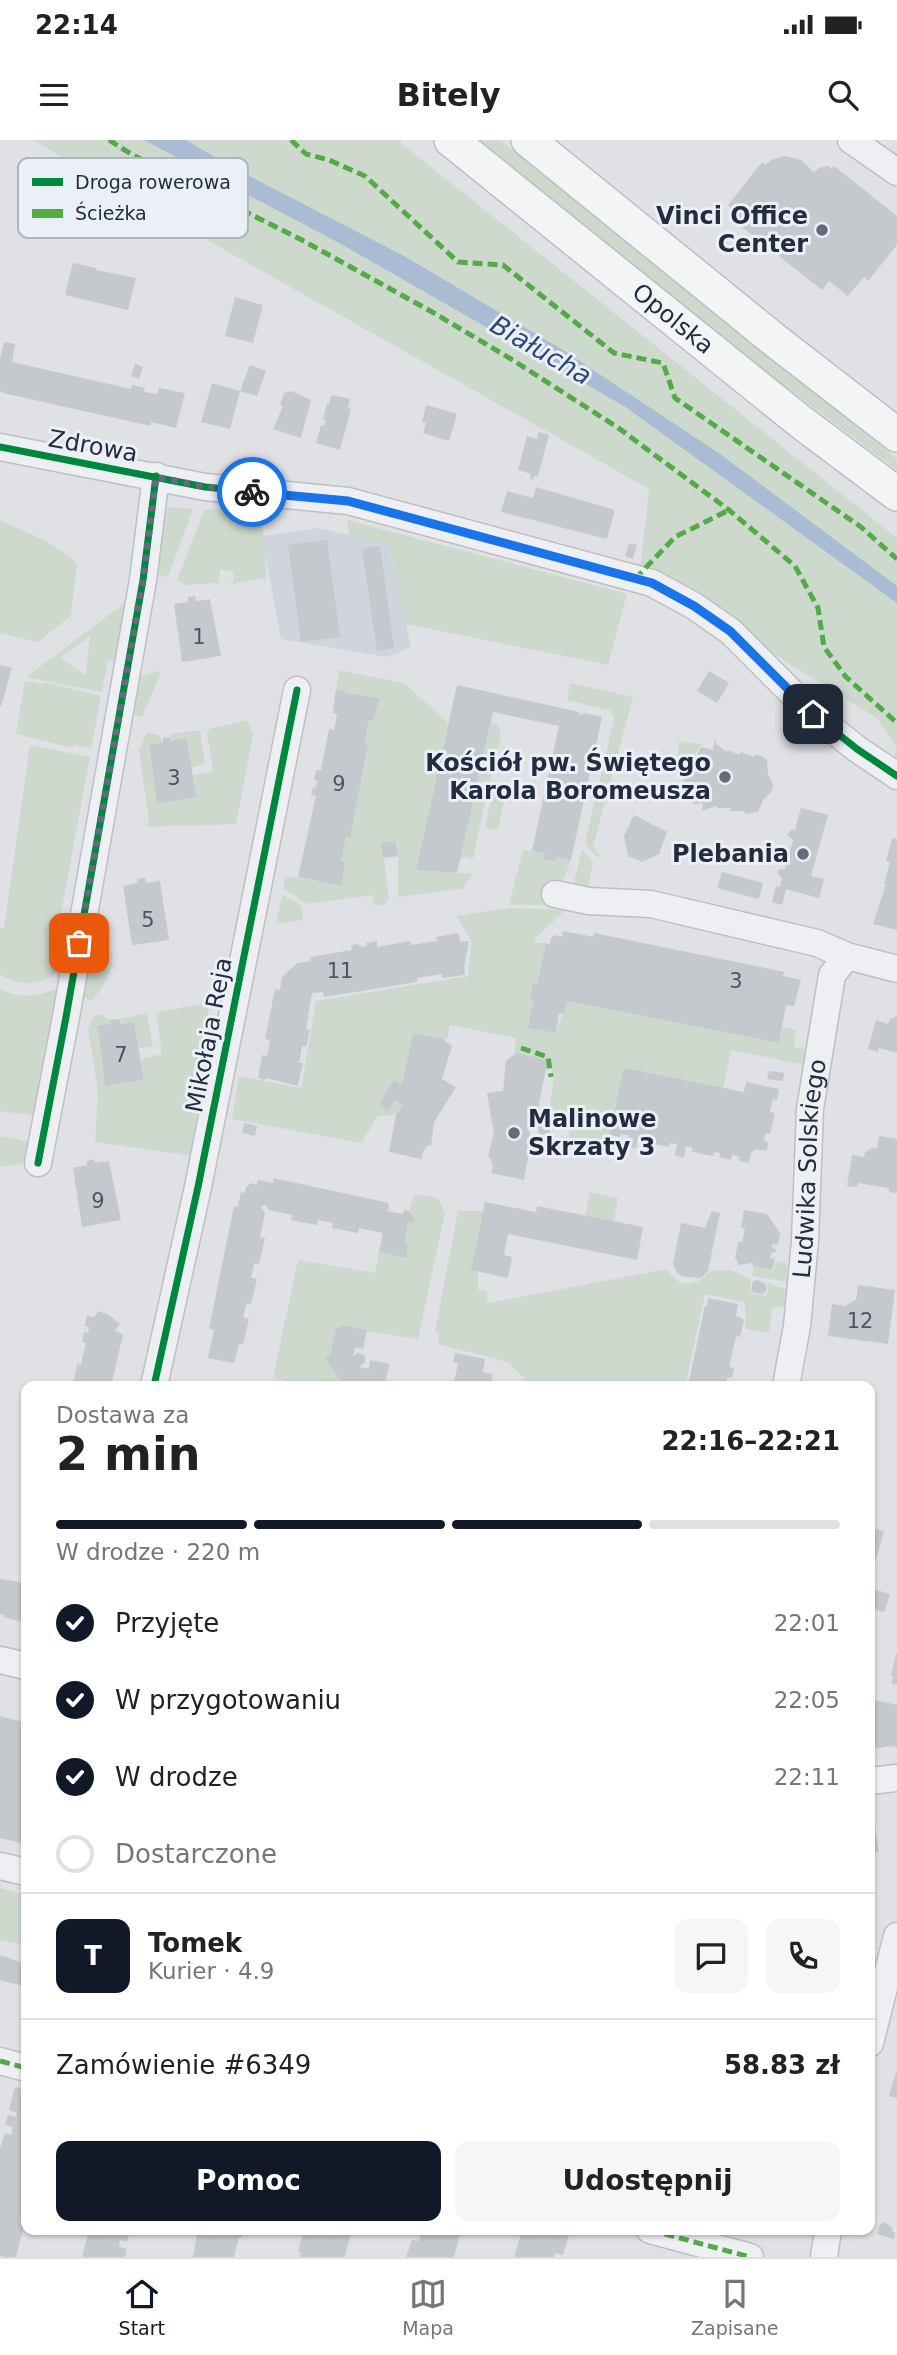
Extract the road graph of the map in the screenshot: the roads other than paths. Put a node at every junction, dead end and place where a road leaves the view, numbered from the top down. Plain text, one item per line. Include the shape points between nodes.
1 (451, 140) edge
2 (528, 140) edge
3 (851, 140) edge
4 (897, 172) edge
5 (897, 435) edge
6 (0, 447) edge
7 (156, 477) junction
8 (897, 494) edge
9 (297, 691) dead end
10 (897, 776) edge
11 (555, 894) dead end
12 (847, 956) junction
13 (897, 969) edge
14 (37, 1163) dead end
15 (155, 1381) edge
16 (787, 1381) edge
17 (0, 1660) edge
18 (21, 1665) edge
19 (897, 1777) edge
20 (875, 1781) edge
21 (0, 1866) edge
22 (21, 1871) edge
23 (897, 1936) edge
24 (875, 2023) edge
25 (0, 2061) edge
26 (21, 2067) edge
27 (669, 2235) edge
28 (827, 2235) edge
29 (750, 2257) edge
30 (824, 2257) edge

1 - 8 main road, Opolska
2 - 5 main road, Opolska
3 - 4 street
6 - 7 street, Zdrowa
7 - 10 street, Zdrowa via 205,487 348,501 652,583 730,631 813,714
7 - 14 street via 143,580
9 - 15 street, Mikołaja Reja
11 - 12 street via 651,904 817,943
12 - 13 street
12 - 16 street, Ludwika Solskiego via 832,975 810,1109 804,1253
17 - 18 street
19 - 20 street
21 - 22 street
23 - 24 street
25 - 26 street
27 - 29 street
28 - 30 street

